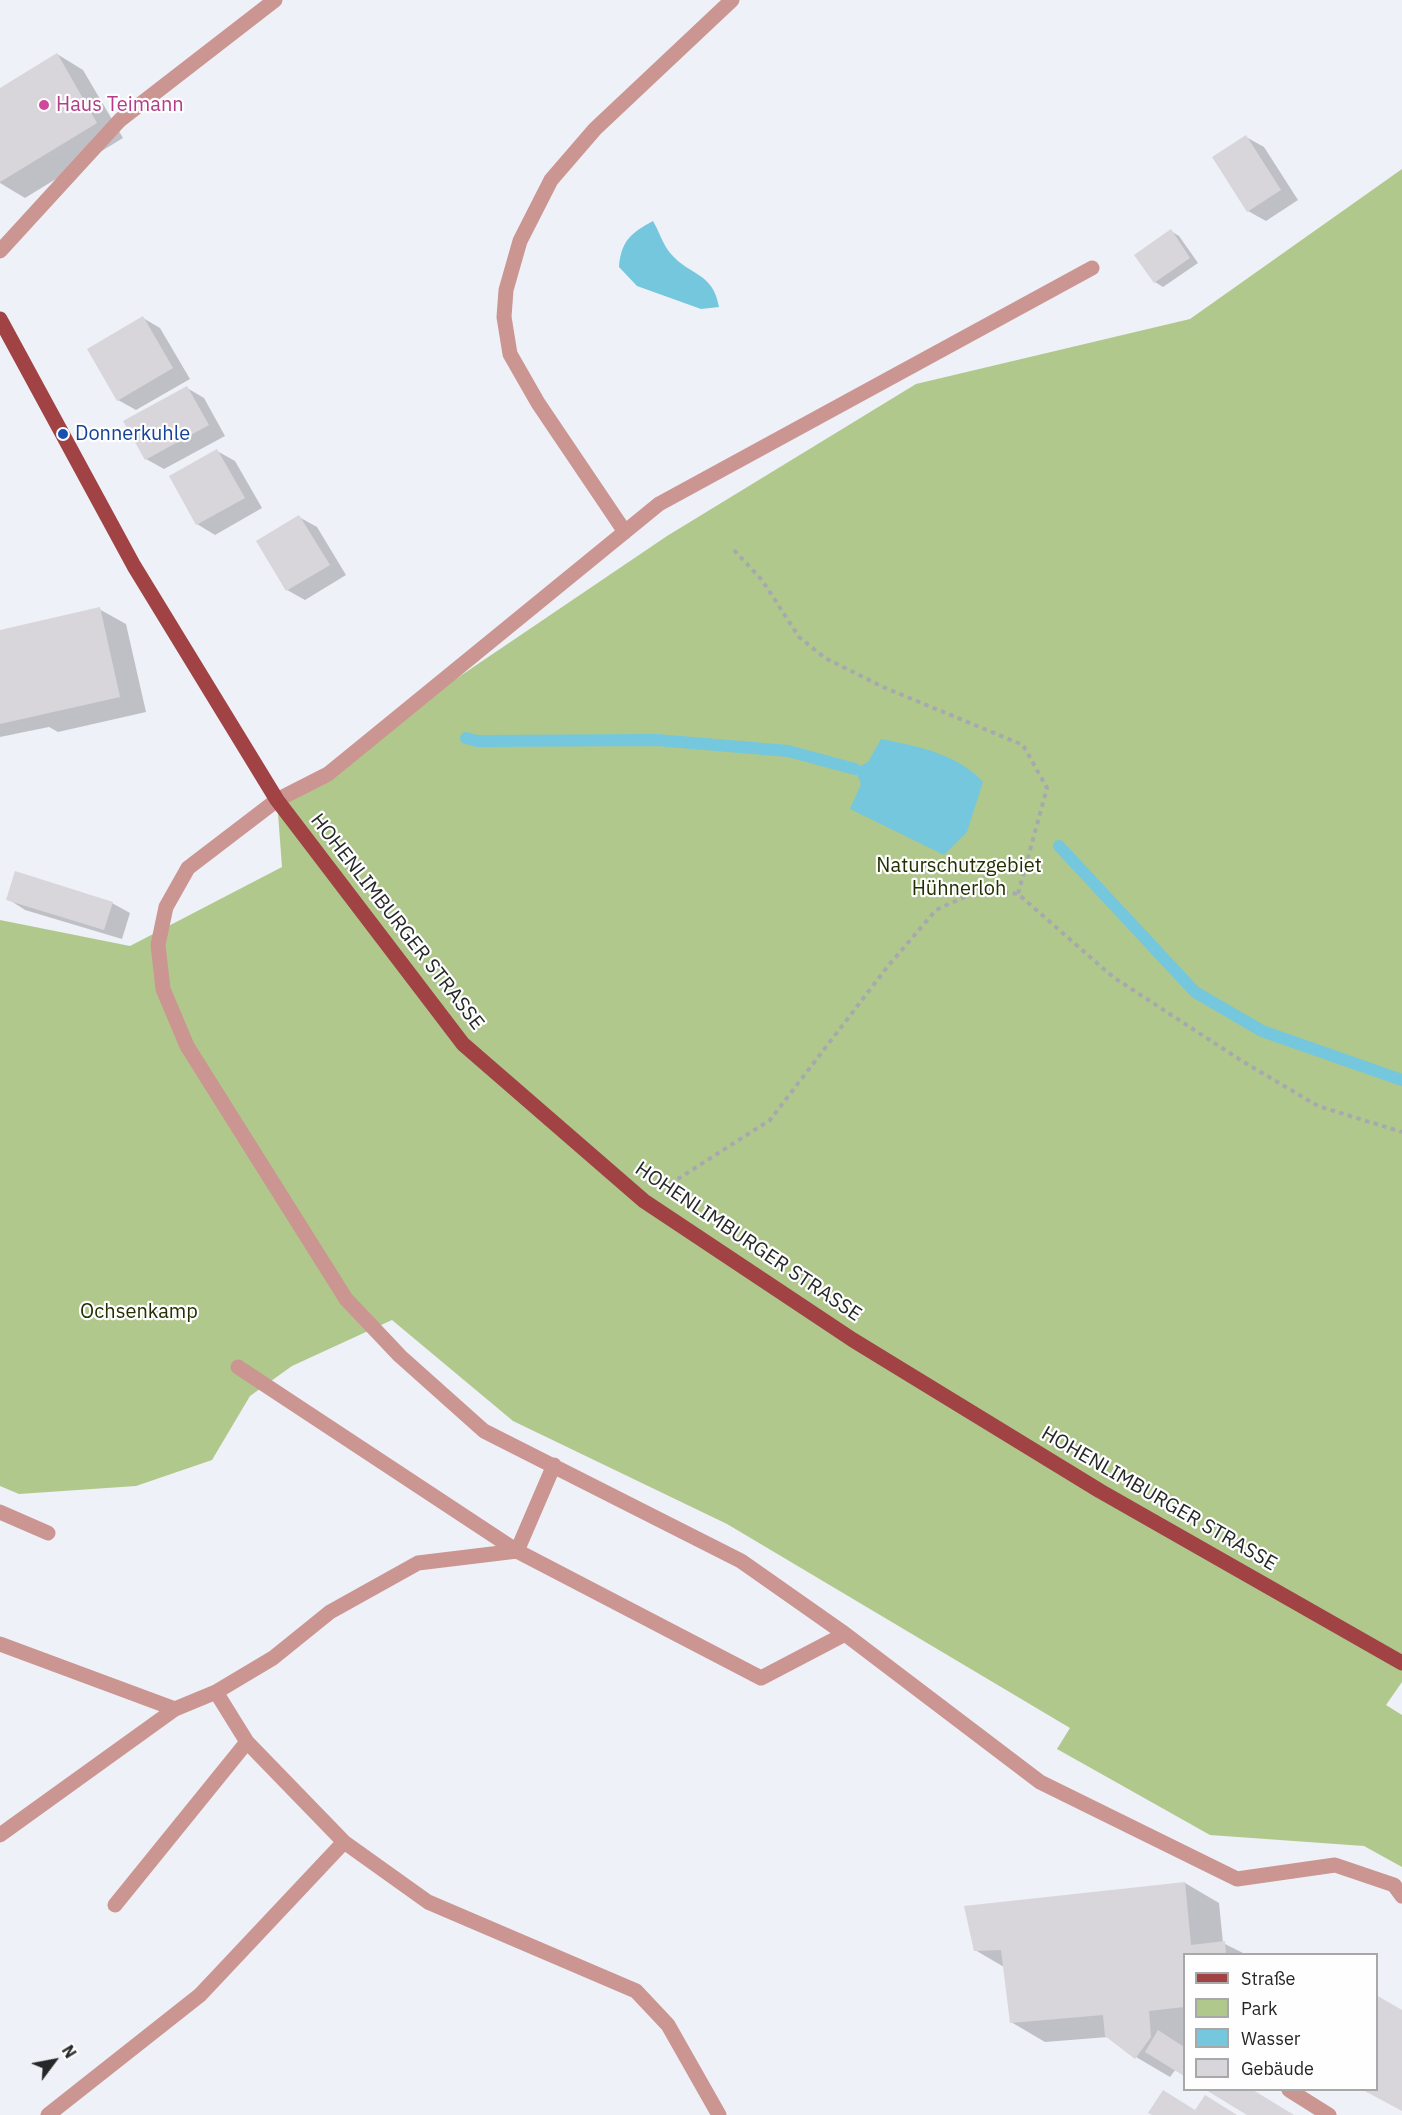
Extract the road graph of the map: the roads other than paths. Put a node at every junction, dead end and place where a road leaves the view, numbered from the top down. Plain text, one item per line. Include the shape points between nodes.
1 (275, 0) edge
2 (732, 0) edge
3 (0, 251) edge
4 (1092, 268) dead end
5 (0, 319) edge
6 (625, 532) junction
7 (277, 800) junction
8 (238, 1367) dead end
9 (554, 1465) junction
10 (0, 1512) edge
11 (48, 1533) dead end
12 (517, 1551) junction
13 (844, 1634) junction
14 (0, 1644) edge
15 (1402, 1663) edge
16 (216, 1692) junction
17 (175, 1709) junction
18 (247, 1742) junction
19 (0, 1835) edge
20 (344, 1842) junction
21 (1402, 1896) edge
22 (115, 1905) dead end
23 (1291, 2091) edge
24 (48, 2115) edge
25 (719, 2115) edge
26 (1329, 2115) edge

1 - 3 street via 120,120
2 - 6 street via 595,129 550,180 519,241 506,290 504,317 510,354 538,404
4 - 6 street via 659,504
5 - 7 main road, HOHENLIMBURGER STRASSE via 134,566
6 - 7 street via 328,774
7 - 9 street via 188,867 166,908 158,945 163,989 187,1046 346,1299 400,1356 484,1431
7 - 15 main road, HOHENLIMBURGER STRASSE via 463,1044 644,1201 853,1340 1100,1491
8 - 12 street
9 - 12 street
9 - 13 street via 741,1561
10 - 11 street
12 - 13 street via 761,1678
12 - 16 street via 418,1563 330,1612 273,1658
13 - 21 street via 1040,1782 1237,1879 1335,1865 1394,1885
14 - 17 street
16 - 17 street
16 - 18 street
17 - 19 street
18 - 20 street
18 - 22 street
20 - 24 street via 200,1995
20 - 25 street via 428,1902 636,1991 668,2025
23 - 26 street

